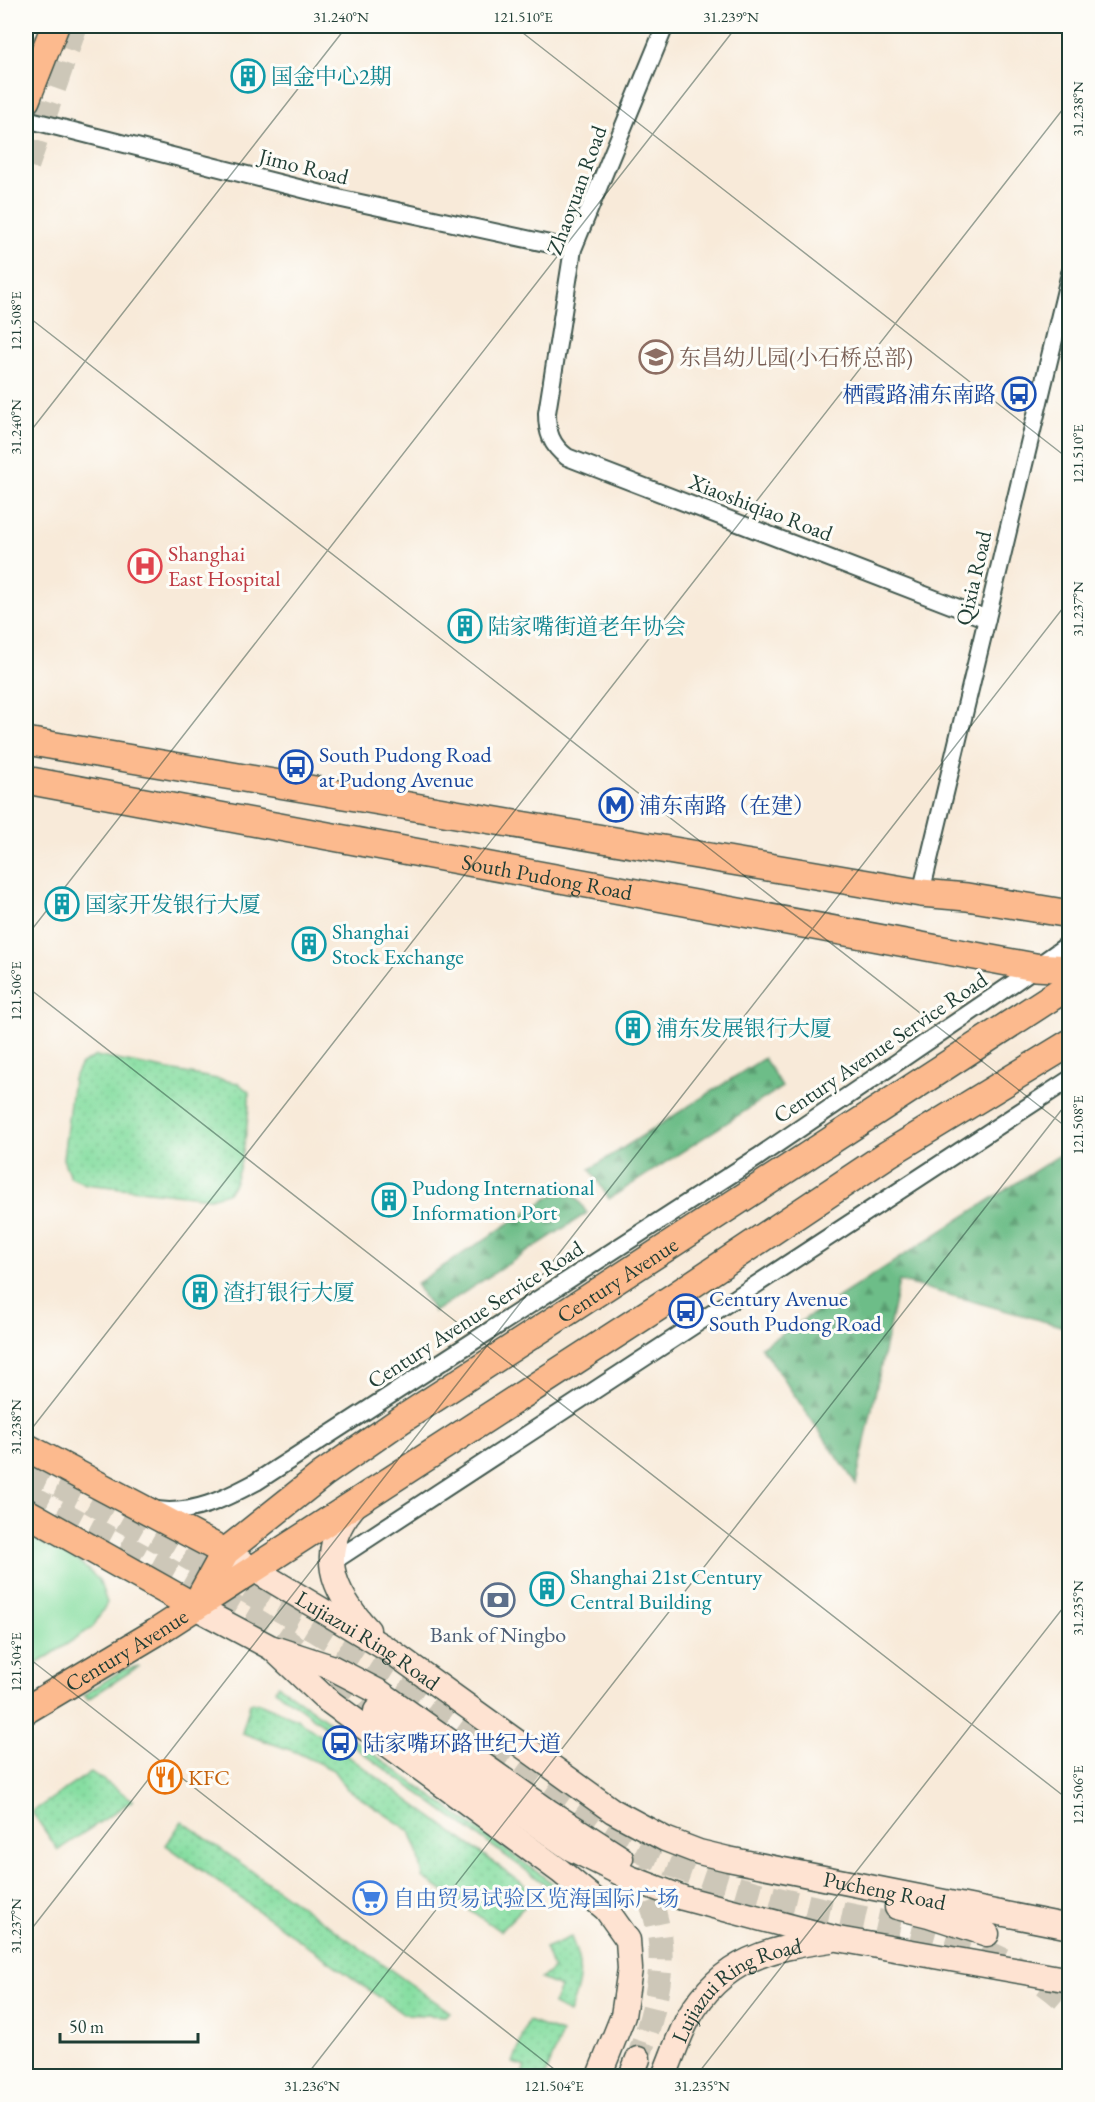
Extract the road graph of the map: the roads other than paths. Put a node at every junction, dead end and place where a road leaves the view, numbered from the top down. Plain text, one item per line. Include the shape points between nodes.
1 (55, 26) edge
2 (666, 26) edge
3 (26, 100) edge
4 (26, 119) edge
5 (573, 249) junction
6 (1070, 273) edge
7 (547, 413) joint
8 (987, 619) junction
9 (26, 741) edge
10 (26, 780) edge
11 (921, 893) junction
12 (1070, 914) edge
13 (1070, 943) edge
14 (1070, 955) edge
15 (1035, 967) junction
16 (1070, 969) edge
17 (1070, 985) edge
18 (1070, 1042) edge
19 (1070, 1079) edge
20 (26, 1447) edge
21 (132, 1503) junction
22 (357, 1503) junction
23 (26, 1512) edge
24 (225, 1552) junction
25 (331, 1563) junction
26 (254, 1569) junction
27 (195, 1606) junction
28 (270, 1647) junction
29 (392, 1652) junction
30 (26, 1710) edge
31 (376, 1711) tunnel mouth
32 (570, 1848) junction
33 (699, 1852) joint
34 (728, 1859) junction
35 (720, 1907) junction
36 (1070, 1926) edge
37 (987, 1934) dead end
38 (838, 1939) junction
39 (628, 1940) junction
40 (1070, 1980) edge
41 (599, 2076) edge
42 (664, 2076) edge

1 - 3 main road
2 - 5 street, Zhaoyuan Road
4 - 5 street, Jimo Road via 342,199
5 - 7 street, Zhaoyuan Road
6 - 8 street, Qixia Road
7 - 8 street, Xiaoshiqiao Road via 551,440 567,457
8 - 11 street, Qixia Road
9 - 11 main road, South Pudong Road
10 - 15 main road, South Pudong Road
11 - 12 main road, South Pudong Road
13 - 15 street, Century Avenue Service Road
14 - 15 street, Century Avenue Service Road
15 - 16 main road, South Pudong Road
15 - 21 street, Century Avenue Service Road via 758,1157 256,1482 192,1511 153,1510
17 - 24 main road, Century Avenue via 401,1420 323,1474
18 - 22 main road, Century Avenue via 888,1154
19 - 25 street
20 - 21 main road, Lujiazui Ring Road
21 - 24 main road, Lujiazui Ring Road
22 - 25 main road via 338,1528
22 - 26 main road, Century Avenue
23 - 27 main road, Lujiazui Ring Road
24 - 26 main road, Lujiazui Ring Road
24 - 27 main road, Century Avenue
25 - 29 main road via 342,1597 367,1630
26 - 27 main road, Century Avenue
26 - 29 main road, Lujiazui Ring Road
27 - 28 main road, Lujiazui Ring Road
27 - 30 main road, Century Avenue
28 - 35 main road, Lujiazui Ring Road via 331,1667 381,1693 597,1844
28 - 39 main road, Lujiazui Ring Road via 354,1721 560,1871 606,1909
29 - 33 main road, Lujiazui Ring Road via 613,1811
31 - 32 main road
32 - 35 main road via 630,1878
32 - 39 main road via 608,1891
33 - 34 main road, Pucheng Road
34 - 36 main road, Pucheng Road
34 - 37 main road via 768,1879 929,1915
35 - 38 main road
38 - 40 main road
38 - 42 main road, Lujiazui Ring Road via 782,1948 738,1965 718,1978 689,2018
39 - 41 main road via 628,1993

